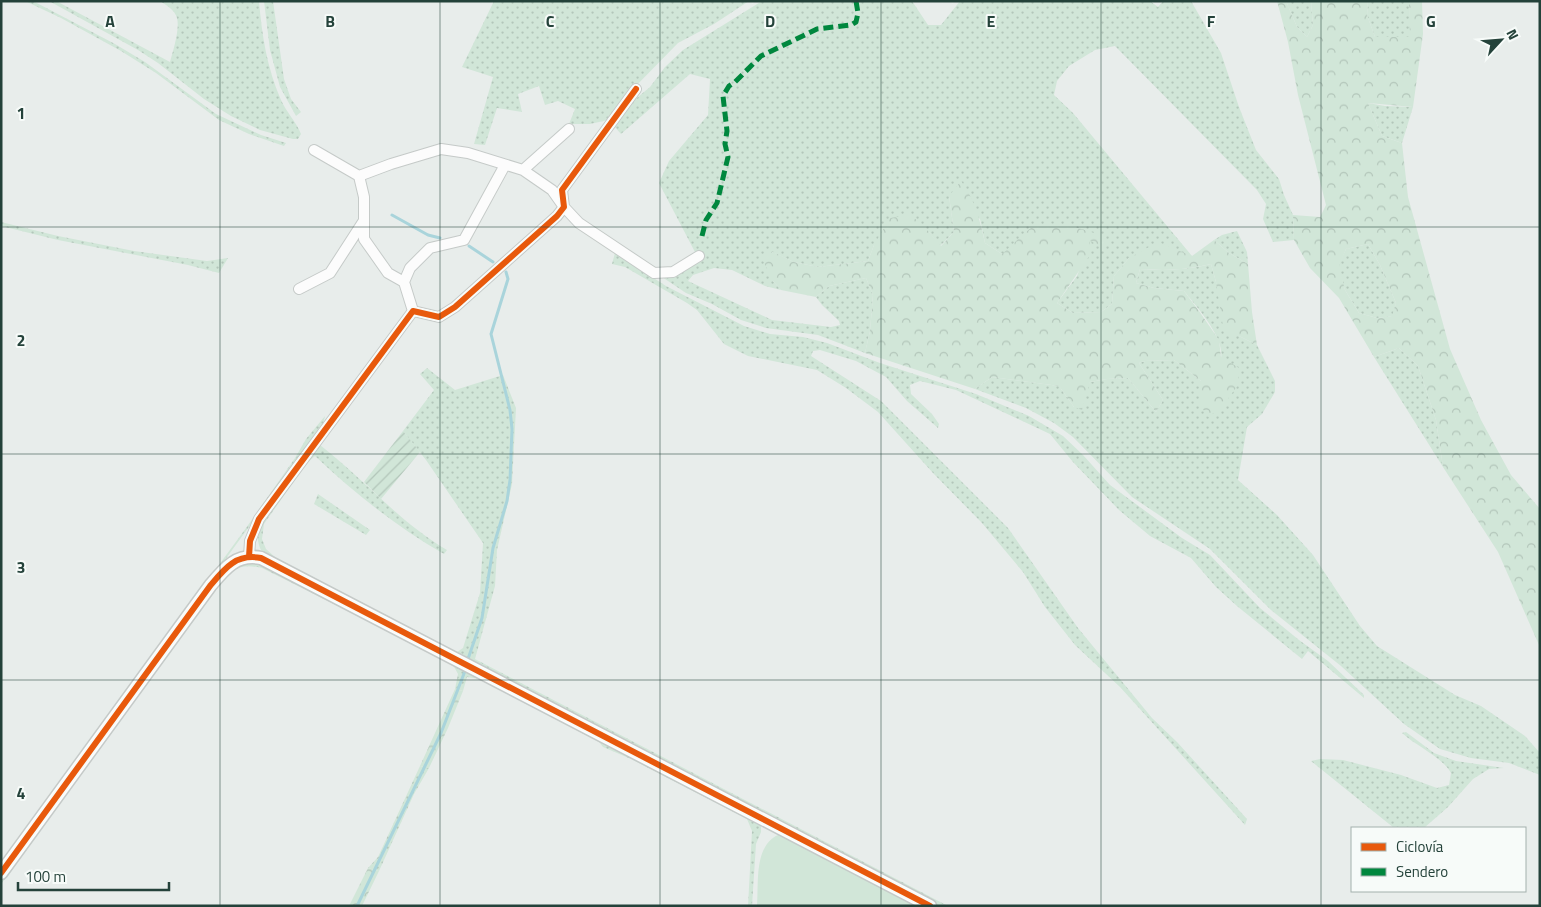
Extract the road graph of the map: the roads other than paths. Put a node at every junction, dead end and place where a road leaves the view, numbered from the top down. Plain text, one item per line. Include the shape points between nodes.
1 (636, 89) dead end
2 (569, 129) dead end
3 (314, 150) dead end
4 (505, 165) junction
5 (523, 170) junction
6 (359, 176) junction
7 (564, 207) junction
8 (363, 222) junction
9 (699, 256) dead end
10 (404, 282) junction
11 (299, 289) dead end
12 (414, 311) junction
13 (249, 556) junction
14 (1, 873) edge
15 (930, 906) edge

1 - 7 street via 562,190
2 - 5 street
3 - 6 street
4 - 5 street
4 - 6 street via 468,153 441,149
4 - 10 street via 464,240 430,248 410,268
5 - 7 street via 552,190
6 - 8 street via 364,197
7 - 9 street via 579,223 654,273 673,272
7 - 12 street via 558,216 440,317
8 - 10 street via 364,239 388,273
8 - 11 street via 330,273
10 - 12 street
12 - 13 street via 259,519 250,541
13 - 14 street via 224,568
13 - 15 street via 261,558

